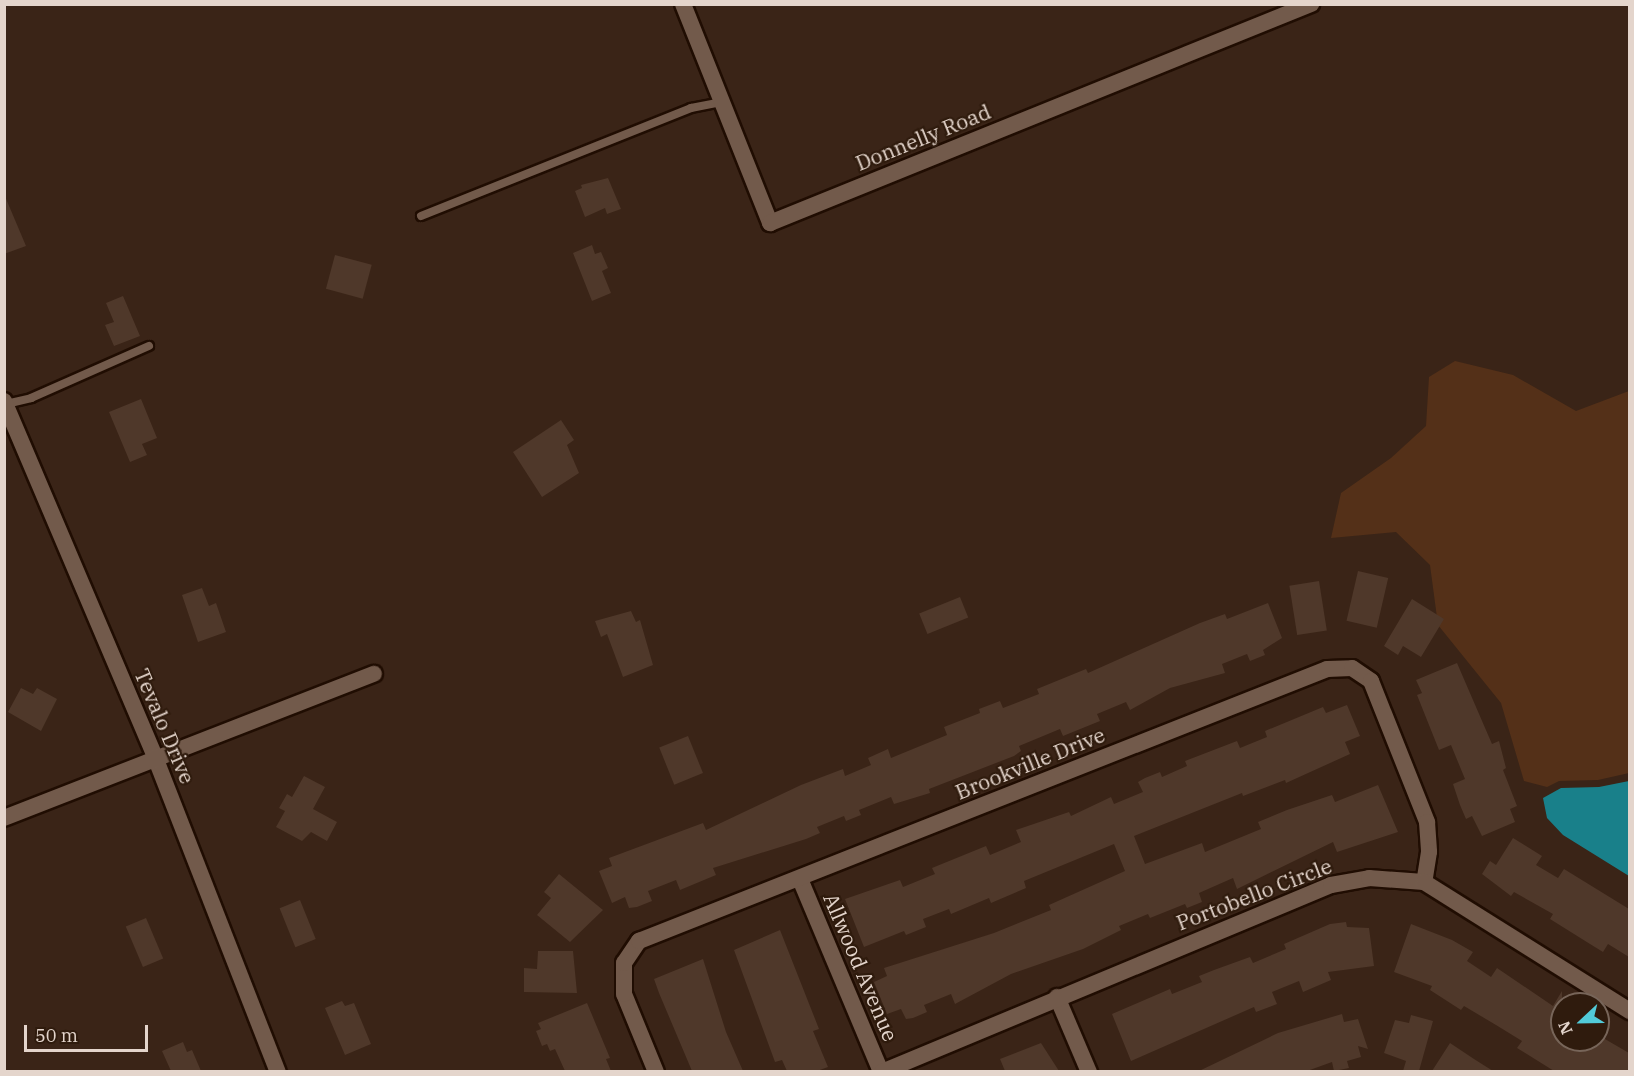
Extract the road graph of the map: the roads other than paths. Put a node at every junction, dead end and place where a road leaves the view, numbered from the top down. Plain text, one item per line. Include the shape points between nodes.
1 (683, 4) edge
2 (1311, 4) edge
3 (722, 102) junction
4 (421, 216) dead end
5 (149, 346) dead end
6 (5, 402) edge
7 (374, 674) dead end
8 (154, 757) junction
9 (4, 818) edge
10 (800, 879) junction
11 (1424, 882) junction
12 (1057, 997) junction
13 (1629, 1011) edge
14 (278, 1071) edge
15 (656, 1071) edge
16 (882, 1071) edge
17 (1089, 1071) edge

1 - 3 street, Donnelly Road
2 - 3 street, Donnelly Road via 770,223
3 - 4 lane via 690,108
5 - 6 lane via 31,398
6 - 8 street, Tevalo Drive
7 - 8 street
8 - 9 street
8 - 14 street, Tevalo Drive
10 - 11 street, Brookville Drive via 1326,669 1352,668 1371,681 1427,822 1429,852
10 - 15 street, Brookville Drive via 639,941 624,963 624,994
10 - 16 street, Allwood Avenue
11 - 12 street, Portobello Circle via 1369,878 1330,885
11 - 13 street, Portobello Circle
12 - 16 street, Portobello Circle
12 - 17 street

